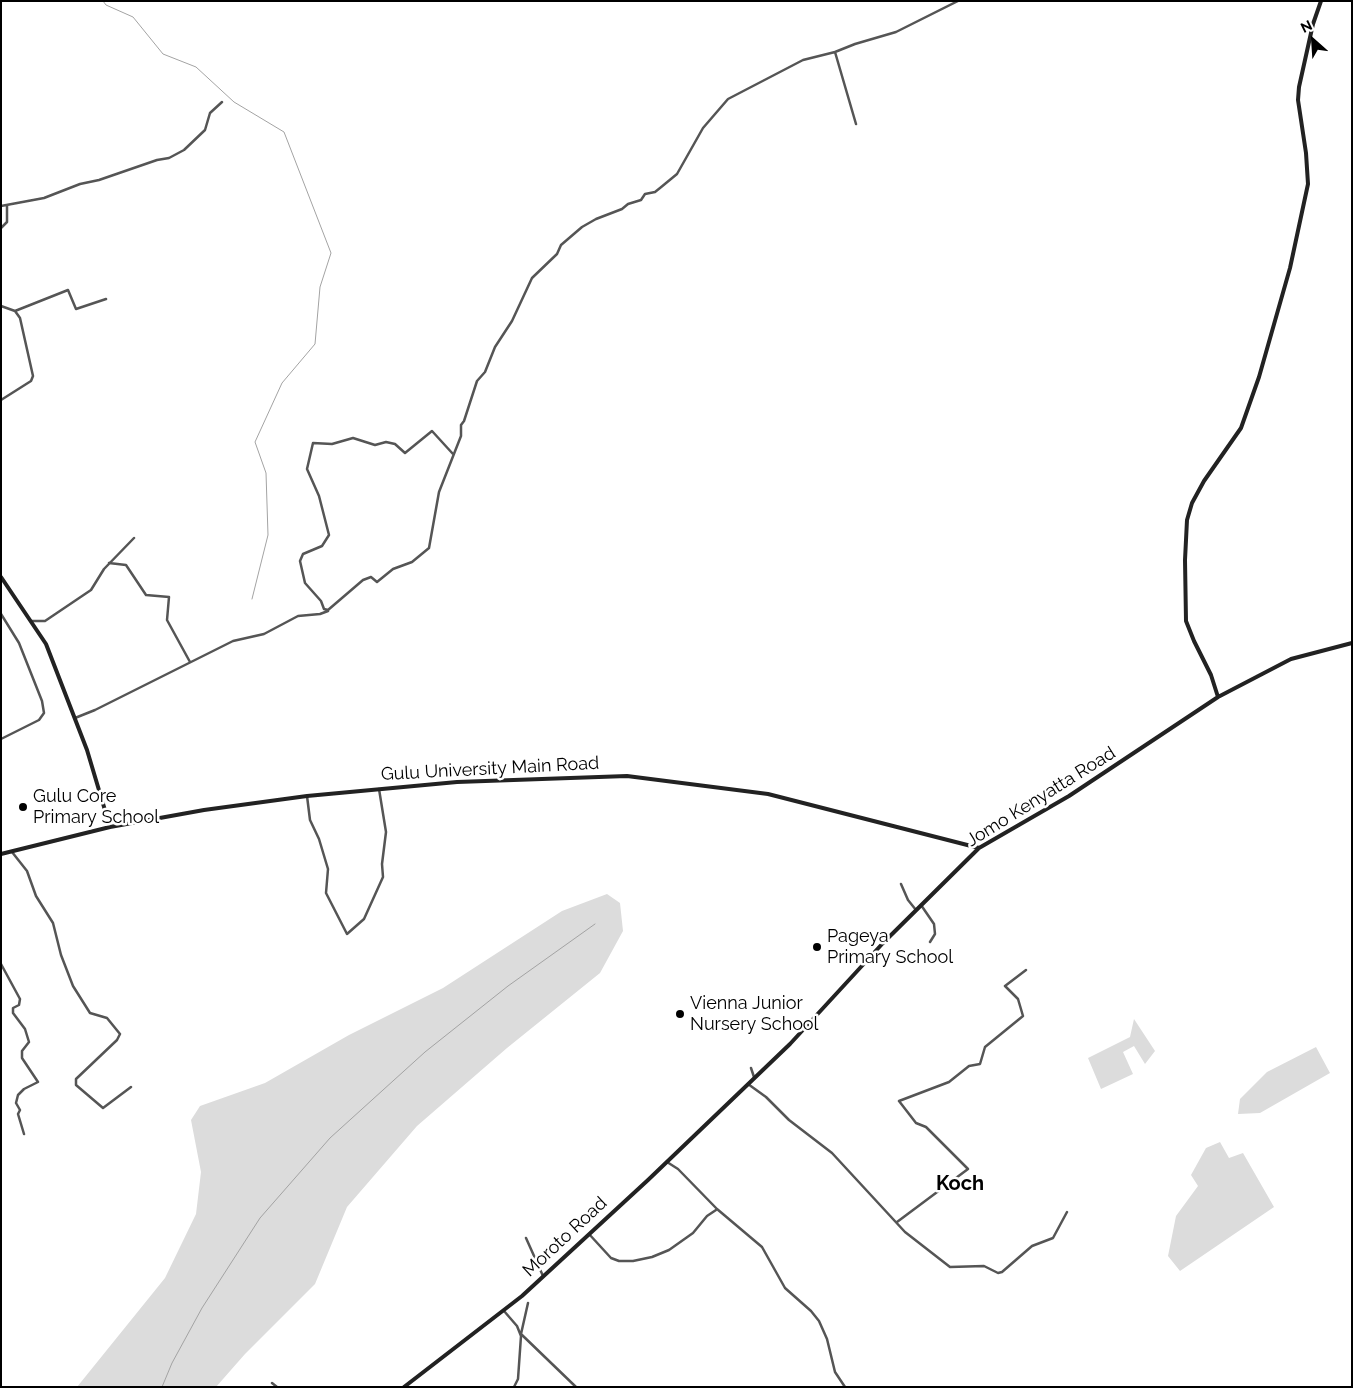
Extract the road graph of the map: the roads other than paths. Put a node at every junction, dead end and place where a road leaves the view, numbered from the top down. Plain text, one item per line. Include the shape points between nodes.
1 (958, 1) edge
2 (1321, 1) edge
3 (835, 52) junction
4 (222, 102) dead end
5 (856, 124) dead end
6 (1, 206) edge
7 (6, 206) junction
8 (1, 228) edge
9 (106, 299) dead end
10 (1, 306) edge
11 (15, 311) junction
12 (1, 400) edge
13 (453, 454) junction
14 (134, 538) dead end
15 (109, 563) junction
16 (1, 577) edge
17 (328, 610) junction
18 (1, 614) edge
19 (32, 622) junction
20 (1352, 642) edge
21 (190, 662) junction
22 (1218, 697) junction
23 (75, 718) junction
24 (1, 739) edge
25 (379, 789) junction
26 (307, 796) junction
27 (110, 827) junction
28 (979, 848) junction
29 (11, 851) junction
30 (1, 854) edge
31 (901, 884) dead end
32 (921, 905) junction
33 (916, 910) junction
34 (930, 942) dead end
35 (1, 964) edge
36 (1026, 970) dead end
37 (751, 1068) dead end
38 (754, 1077) junction
39 (748, 1084) junction
40 (131, 1087) dead end
41 (736, 1096) joint
42 (24, 1134) dead end
43 (667, 1162) junction
44 (717, 1209) junction
45 (1067, 1212) dead end
46 (897, 1222) junction
47 (589, 1234) junction
48 (526, 1238) dead end
49 (543, 1276) junction
50 (528, 1303) dead end
51 (504, 1311) junction
52 (521, 1334) junction
53 (272, 1383) dead end
54 (277, 1387) edge
55 (404, 1387) edge
56 (514, 1387) edge
57 (576, 1387) edge
58 (845, 1387) edge

1 - 3 street via 896,32
2 - 22 street via 1299,87 1308,184 1290,268 1259,377 1240,428 1204,481 1187,520 1186,621
3 - 5 street
3 - 13 street via 803,60 728,99 703,128 677,174 655,192 645,194 641,200 582,227 561,245 557,254 532,278 485,372 477,381
4 - 7 street via 210,113 205,130 184,150 169,158 44,198
6 - 7 street
7 - 8 street via 7,222
9 - 11 street via 76,309 68,290
10 - 11 street
11 - 12 street via 20,318 33,376 31,381
13 - 17 street via 438,492 429,548 377,582 371,577 363,580
13 - 17 street via 432,431 405,453 395,444 375,445 353,438 332,444 313,443 307,469 319,496 329,535 322,546 303,554 300,561 305,583
14 - 15 street
15 - 19 street via 86,594 45,621
15 - 21 street via 126,566 146,595 169,597 167,620
16 - 19 street
17 - 21 street via 298,616 264,634 233,641
18 - 24 street via 20,643 44,713 39,720
19 - 23 street via 46,644
20 - 22 street, Jomo Kenyatta Road via 1291,658
21 - 23 street
22 - 28 street, Jomo Kenyatta Road via 1069,796
23 - 27 street
25 - 26 street, Gulu University Main Road
25 - 26 street via 386,832 383,876 364,919 347,934 326,892 328,869 310,820
25 - 28 street, Gulu University Main Road via 457,782 626,776 768,794
26 - 27 street, Gulu University Main Road
27 - 29 street, Gulu University Main Road
28 - 32 street, Jomo Kenyatta Road
29 - 30 street, Gulu University Main Road
29 - 40 street via 27,871 36,896 53,924 73,986 90,1013 107,1018 120,1034 76,1078 76,1085 103,1108
31 - 33 street
32 - 33 street, Jomo Kenyatta Road
32 - 34 street via 934,924 935,934
33 - 38 street, Jomo Kenyatta Road
35 - 42 street via 20,1000 19,1005 13,1008 13,1014 30,1042 22,1051 22,1058 38,1082 18,1095 16,1103
36 - 46 street via 1005,986 1018,999 1023,1016 985,1047 980,1064 969,1066 949,1082 899,1101 916,1124 926,1127 968,1169
37 - 38 street
38 - 39 street, Jomo Kenyatta Road
39 - 41 street, Jomo Kenyatta Road
39 - 46 street via 832,1153
41 - 43 street, Moroto Road
43 - 44 street
43 - 47 street, Moroto Road
44 - 47 street via 693,1233 669,1250 633,1261 611,1258
44 - 58 street via 762,1247 785,1288 819,1321 835,1372
45 - 46 street via 1052,1238 1032,1246 1000,1273 984,1266 950,1266 914,1240
47 - 49 street, Moroto Road
48 - 49 street
49 - 51 street, Moroto Road
50 - 52 street
51 - 52 street
51 - 55 street, Moroto Road
52 - 56 street
52 - 57 street
53 - 54 street

